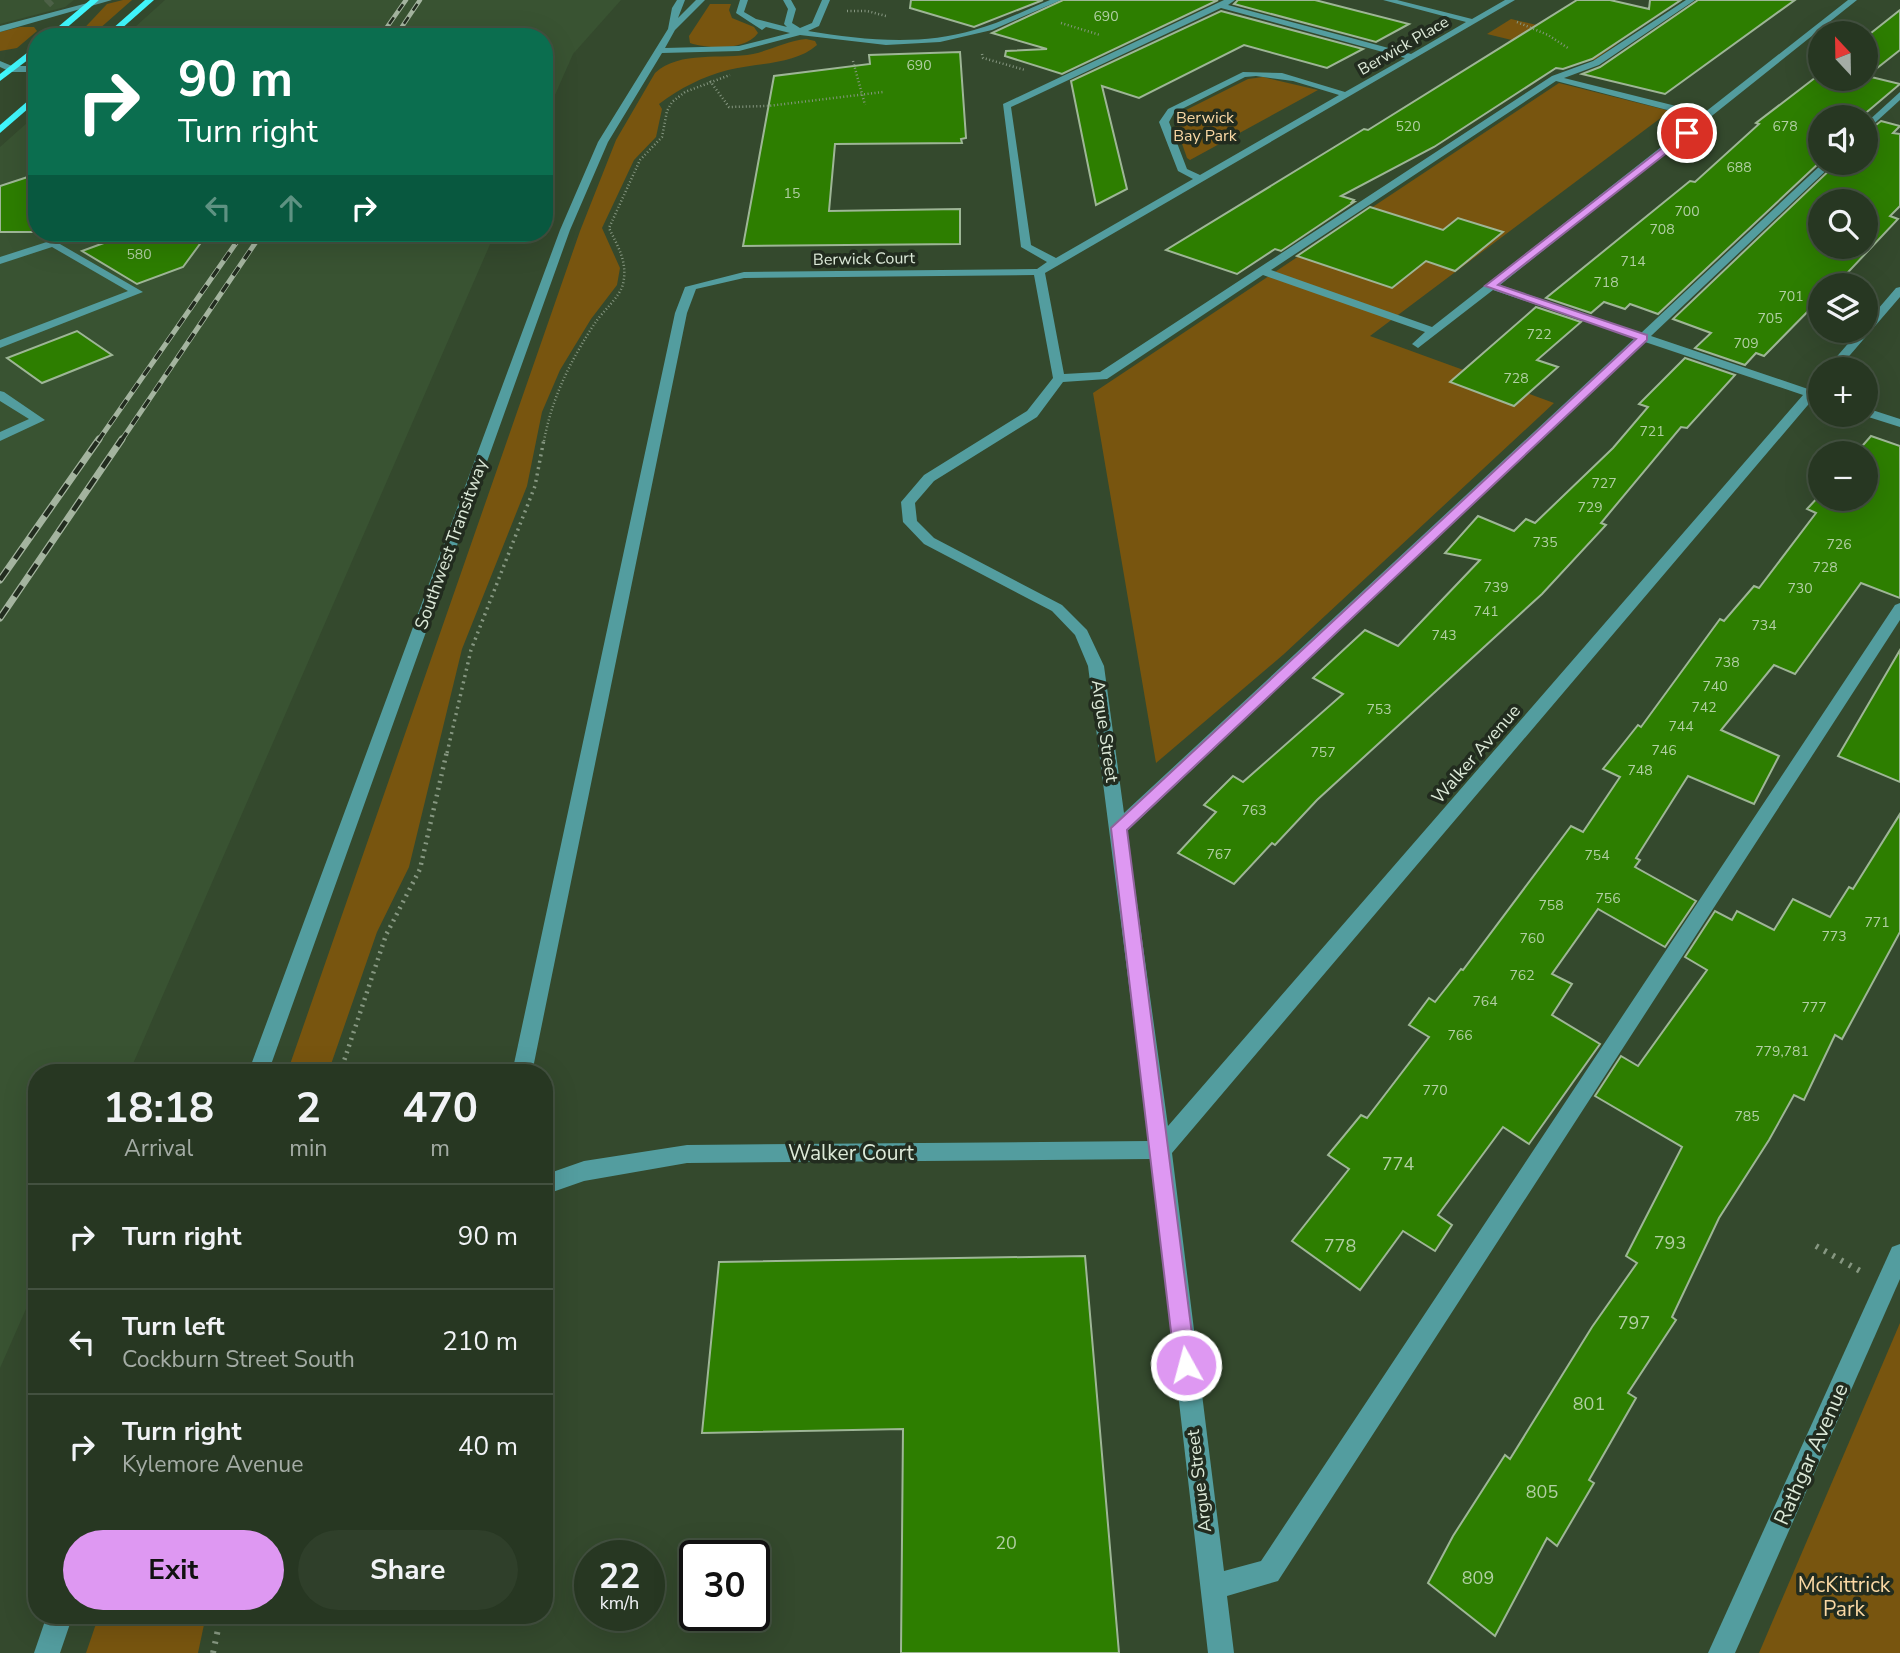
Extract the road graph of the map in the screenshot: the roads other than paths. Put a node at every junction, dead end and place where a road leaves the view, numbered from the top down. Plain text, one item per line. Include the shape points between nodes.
1 (108, 0) edge
2 (150, 0) edge
3 (681, 0) edge
4 (701, 0) edge
5 (744, 0) edge
6 (788, 0) edge
7 (826, 0) edge
8 (1057, 0) edge
9 (1231, 0) edge
10 (1387, 0) edge
11 (1511, 0) edge
12 (1691, 0) edge
13 (1853, 0) edge
14 (92, 3) edge
15 (47, 4) dead end
16 (1220, 5) junction
17 (821, 14) junction
18 (29, 21) junction
19 (752, 22) junction
20 (1474, 22) junction
21 (61, 28) edge
22 (117, 28) edge
23 (0, 29) edge
24 (673, 29) junction
25 (800, 32) junction
26 (897, 41) junction
27 (659, 50) junction
28 (725, 52) junction
29 (28, 55) edge
30 (1413, 57) junction
31 (28, 70) edge
32 (4, 72) edge
33 (1555, 78) junction
34 (1347, 95) junction
35 (1900, 95) edge
36 (28, 104) edge
37 (1878, 116) edge
38 (1707, 117) junction
39 (0, 130) edge
40 (1816, 175) edge
41 (1201, 179) junction
42 (0, 261) edge
43 (1055, 262) junction
44 (1262, 271) junction
45 (1040, 272) junction
46 (1491, 286) junction
47 (1900, 290) edge
48 (1878, 315) edge
49 (1433, 331) junction
50 (1643, 338) junction
51 (1854, 343) edge
52 (0, 344) edge
53 (1418, 344) dead end
54 (1842, 357) edge
55 (1059, 378) junction
56 (1808, 389) edge
57 (0, 395) edge
58 (1808, 402) edge
59 (1878, 416) edge
60 (1900, 423) edge
61 (0, 437) edge
62 (1900, 608) edge
63 (1119, 828) junction
64 (261, 1064) edge
65 (524, 1064) edge
66 (1161, 1150) junction
67 (553, 1182) edge
68 (1900, 1254) edge
69 (1212, 1587) junction
70 (57, 1624) edge
71 (47, 1653) edge
72 (1221, 1653) edge
73 (1721, 1653) edge

1 - 14 street
2 - 22 main road
3 - 24 street, Southwest Transitway
4 - 24 street, Southwest Transitway
5 - 19 street via 740,13
6 - 25 street via 792,9 788,24
7 - 17 street
8 - 26 street via 967,35
9 - 16 street
10 - 20 street
11 - 20 street, Berwick Place
12 - 33 street via 1599,61
13 - 38 street
14 - 18 street
14 - 21 main road
15 - 18 street
16 - 30 street
16 - 43 street via 1006,106 1026,247
17 - 25 street via 816,24
17 - 26 street via 824,23 836,31
18 - 23 street
19 - 25 street
19 - 28 street via 765,29 764,39
20 - 30 street, Berwick Place
24 - 27 street, Southwest Transitway
25 - 26 street
25 - 28 street via 766,45
27 - 28 street
27 - 64 street, Southwest Transitway via 603,142 565,230
29 - 32 main road
30 - 34 street, Berwick Place
31 - 32 street
33 - 38 street
33 - 44 street
34 - 41 street, Berwick Place
34 - 41 street, Berwick Place via 1280,75 1255,73 1171,111 1164,121 1183,171
35 - 37 street
36 - 39 main road
38 - 46 street
40 - 50 street
41 - 43 street, Berwick Place
42 - 52 street via 53,243 137,292
43 - 45 street, Berwick Place
44 - 49 street
44 - 55 street via 1103,376
45 - 55 street
45 - 65 street, Berwick Court via 744,275 691,287 681,313
46 - 49 street
46 - 50 street
47 - 48 street
49 - 53 street
50 - 56 street
50 - 63 street
51 - 54 street
55 - 63 street, Argue Street via 1032,414 929,478 908,502 910,522 929,541 1057,608 1082,633 1096,666
57 - 61 street via 39,420
58 - 66 street, Walker Avenue
59 - 60 street
62 - 69 street via 1269,1572
63 - 66 street, Argue Street
66 - 67 street, Walker Court via 687,1154 584,1171
66 - 69 street, Argue Street
68 - 73 street, Rathgar Avenue
69 - 72 street, Argue Street
70 - 71 street

